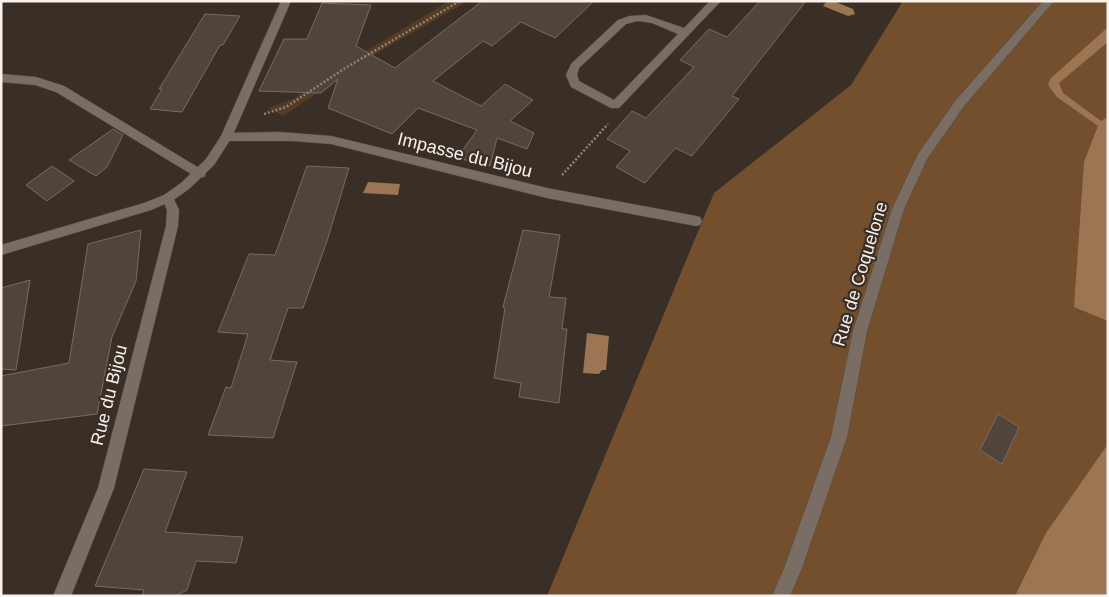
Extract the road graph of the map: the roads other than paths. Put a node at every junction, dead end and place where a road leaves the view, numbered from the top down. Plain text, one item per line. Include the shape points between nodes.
1 (286, 1) edge
2 (716, 1) edge
3 (1049, 1) edge
4 (686, 33) junction
5 (1, 78) edge
6 (226, 136) junction
7 (200, 174) junction
8 (168, 198) junction
9 (696, 222) dead end
10 (1, 250) edge
11 (62, 596) edge
12 (781, 596) edge

1 - 6 street
2 - 4 street
3 - 12 street, Rue de Coquelone via 960,103 922,158 898,209 860,331 839,437
4 - 4 street via 615,105 571,80 575,66 622,22 634,17 648,18
5 - 7 street via 36,81 60,88
6 - 7 street
6 - 9 street, Impasse du Bijou via 281,135 332,140 547,193
7 - 8 street
8 - 10 street via 119,216
8 - 11 street, Rue du Bijou via 173,210 172,226 106,488

